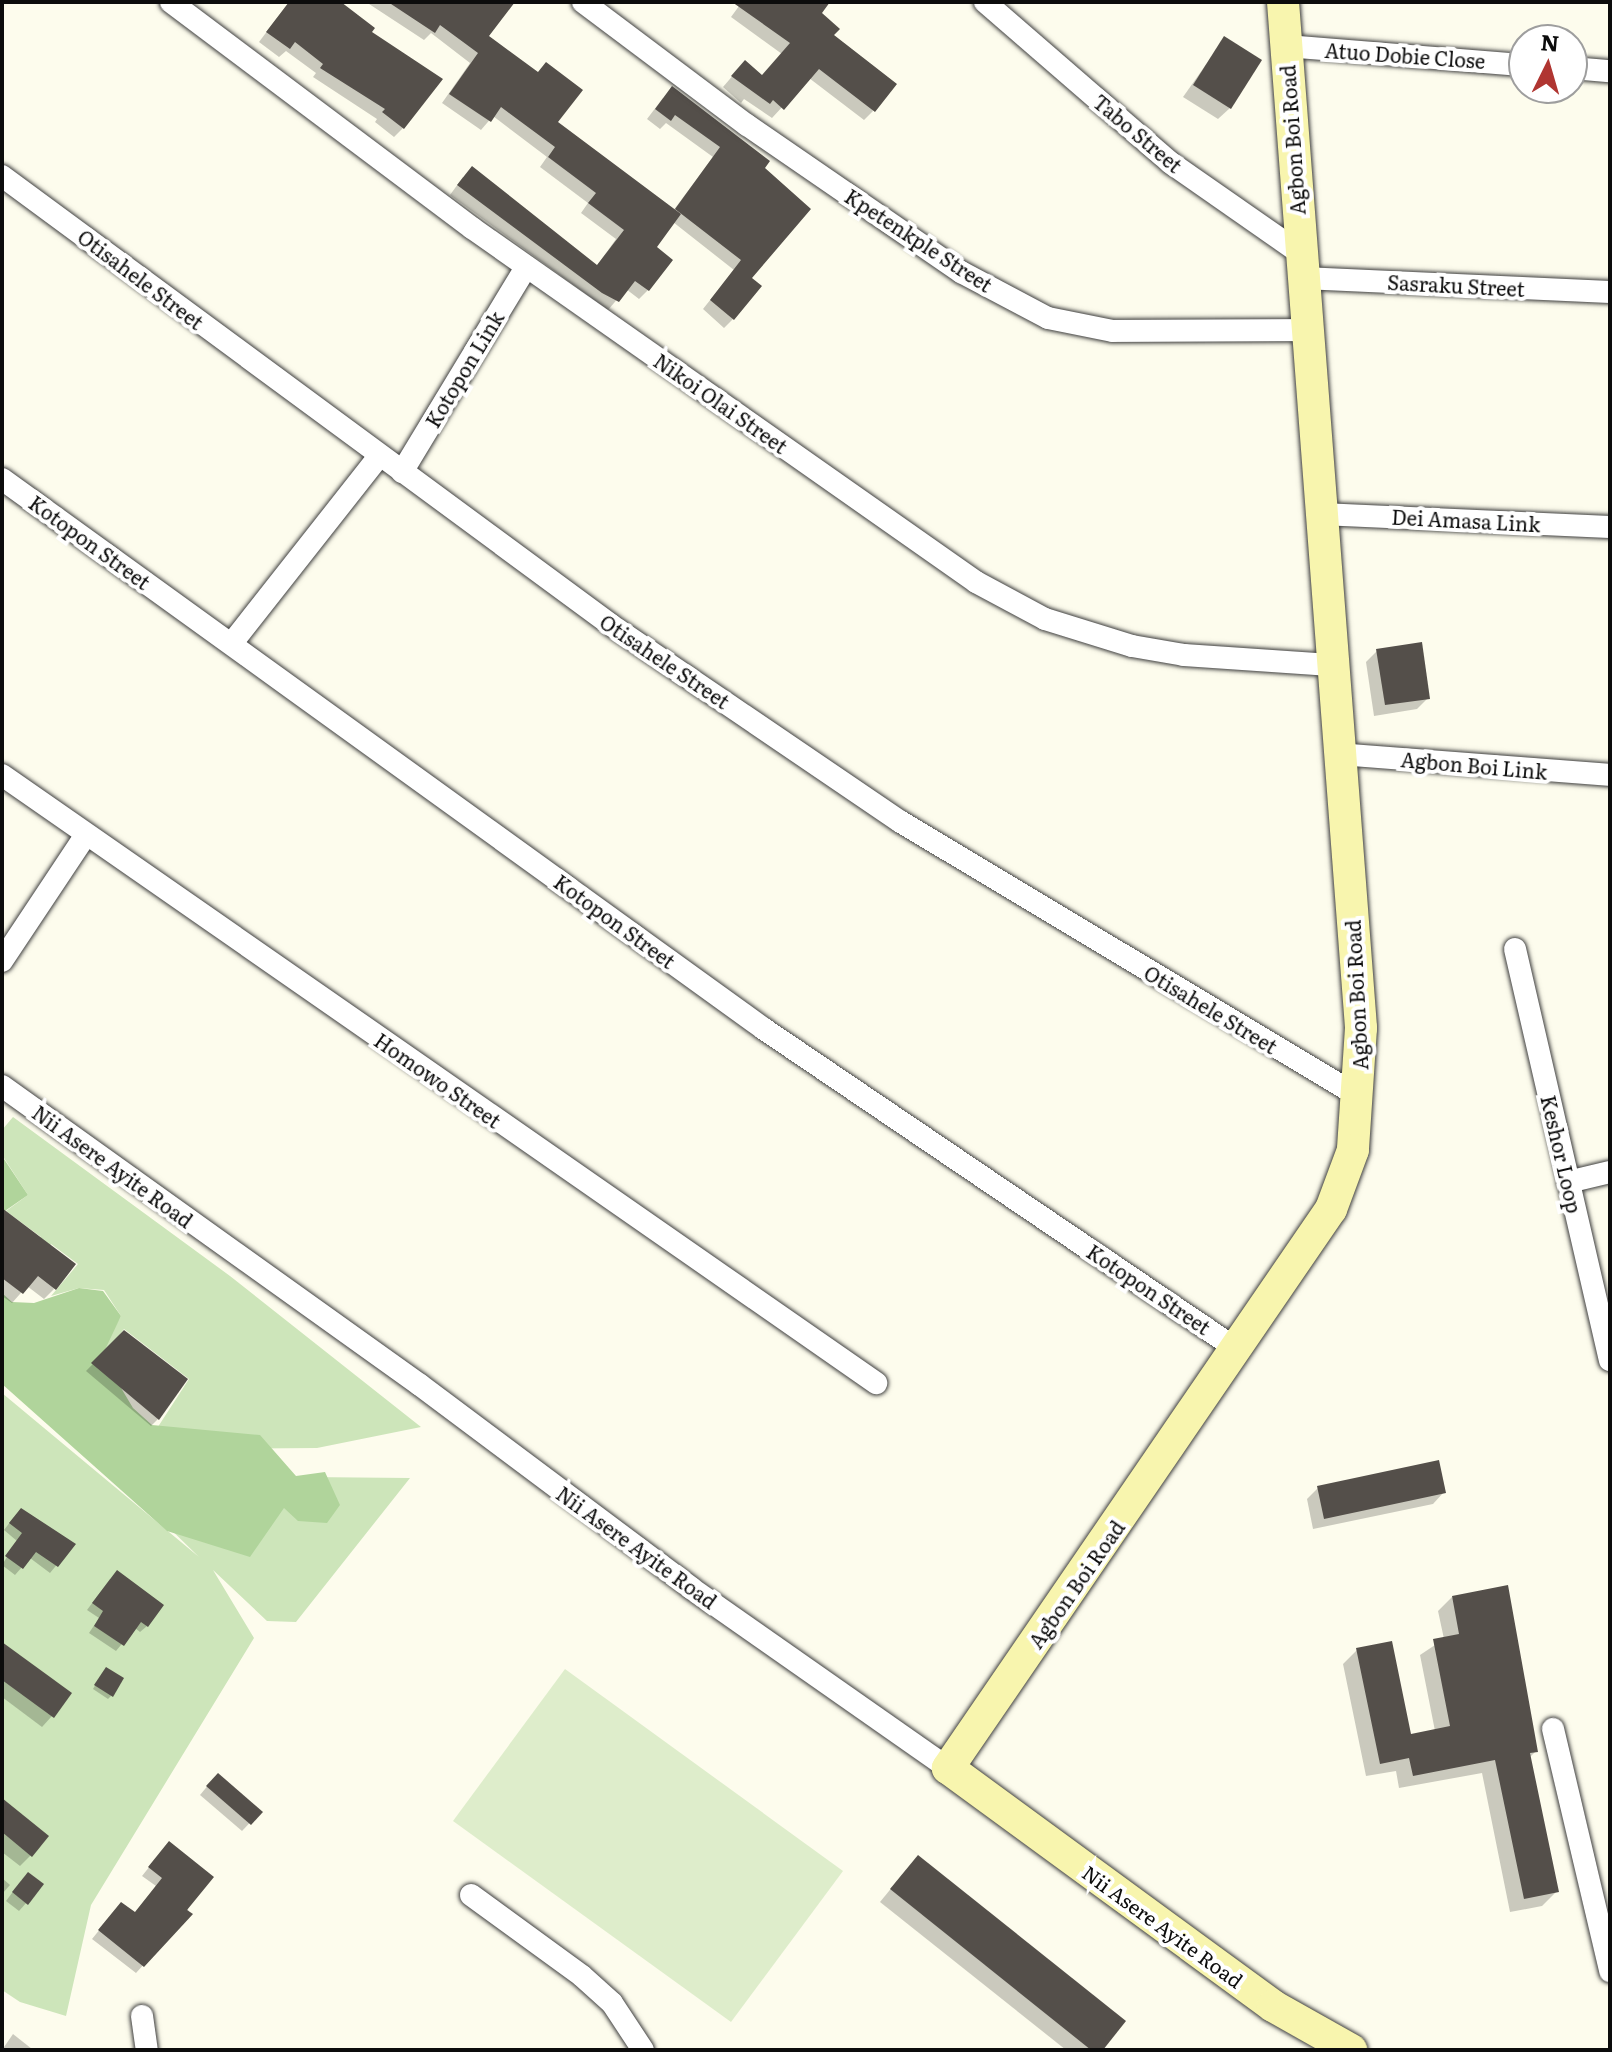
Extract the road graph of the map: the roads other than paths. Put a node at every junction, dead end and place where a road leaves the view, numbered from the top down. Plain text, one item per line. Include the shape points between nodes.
1 (171, 2) edge
2 (583, 2) edge
3 (985, 2) edge
4 (1283, 2) edge
5 (1286, 46) junction
6 (1508, 64) edge
7 (1588, 69) edge
8 (1610, 71) edge
9 (2, 176) edge
10 (526, 267) junction
11 (1302, 274) junction
12 (1610, 292) edge
13 (1307, 330) junction
14 (379, 456) junction
15 (402, 472) junction
16 (2, 479) edge
17 (1321, 514) junction
18 (1610, 527) edge
19 (232, 643) junction
20 (1331, 665) junction
21 (1338, 754) junction
22 (2, 775) edge
23 (1610, 775) edge
24 (85, 836) junction
25 (1515, 949) dead end
26 (2, 961) edge
27 (2, 1086) edge
28 (1360, 1097) junction
29 (1610, 1172) edge
30 (1568, 1182) junction
31 (1238, 1350) junction
32 (1610, 1360) edge
33 (876, 1383) dead end
34 (1553, 1729) dead end
35 (948, 1768) junction
36 (471, 1895) dead end
37 (1610, 1971) edge
38 (1273, 2006) junction
39 (142, 2016) dead end
40 (147, 2050) edge
41 (643, 2050) edge
42 (1314, 2050) edge
43 (1351, 2050) edge

1 - 10 street, Nikoi Olai Street
2 - 13 street, Kpetenkple Street via 747,125 961,272 1048,318 1113,331
3 - 11 street, Tabo Street
4 - 5 street, Agbon Boi Road
5 - 6 street, Atuo Dobie Close
5 - 11 street, Agbon Boi Road
7 - 8 street
9 - 14 street, Otisahele Street
10 - 15 street, Kotopon Link
10 - 20 street, Nikoi Olai Street via 976,582 1045,619 1132,646 1184,655
11 - 12 street, Sasraku Street
11 - 13 street, Agbon Boi Road
13 - 17 street, Agbon Boi Road
14 - 15 street, Otisahele Street
14 - 19 street
15 - 28 street, Otisahele Street via 611,625 901,822
16 - 19 street, Kotopon Street
17 - 18 street, Dei Amasa Link
17 - 20 street, Agbon Boi Road
19 - 31 street, Kotopon Street via 764,1029
20 - 21 street, Agbon Boi Road
21 - 23 street, Agbon Boi Link
21 - 28 street, Agbon Boi Road via 1361,1028
22 - 24 street, Homowo Street
24 - 26 street
24 - 33 street, Homowo Street
25 - 30 street, Keshor Loop
27 - 35 street, Nii Asere Ayite Road via 420,1385 691,1588
28 - 31 street, Agbon Boi Road via 1344,1181
29 - 30 street
30 - 32 street, Keshor Loop
31 - 35 street, Agbon Boi Road
34 - 37 street
35 - 38 street, Nii Asere Ayite Road
36 - 41 street via 612,2003
38 - 42 street, Nii Asere Ayite Road
38 - 43 street, Nii Asere Ayite Road
39 - 40 street

